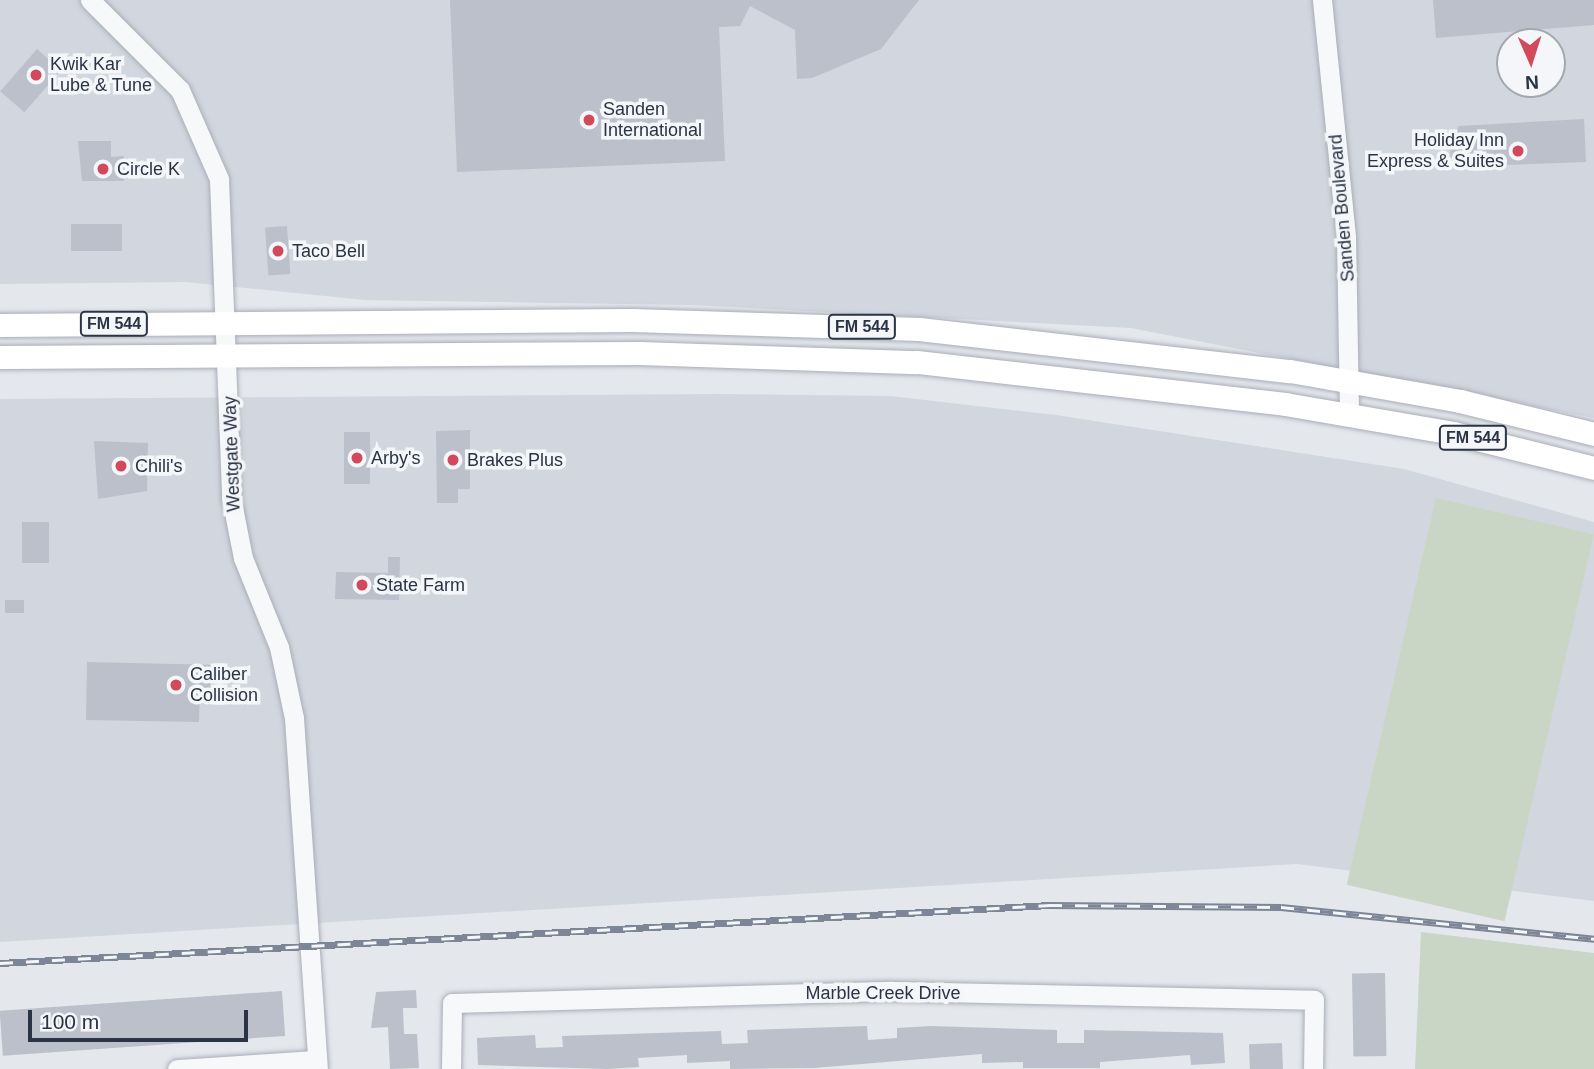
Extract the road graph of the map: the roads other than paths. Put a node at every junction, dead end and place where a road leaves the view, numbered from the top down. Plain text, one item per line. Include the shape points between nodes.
1 (90, 0) edge
2 (1322, 0) edge
3 (752, 322) junction
4 (228, 324) junction
5 (0, 325) edge
6 (754, 355) junction
7 (0, 357) edge
8 (229, 357) junction
9 (1353, 382) junction
10 (1349, 416) junction
11 (1594, 434) edge
12 (1594, 468) edge
13 (317, 1065) edge
14 (177, 1069) edge
15 (451, 1069) edge
16 (1313, 1069) edge

1 - 4 street, Westgate Way via 161,67 204,133 222,202
2 - 9 street, Sanden Boulevard
3 - 4 main road, FM 544 / FM 544
3 - 6 main road
3 - 9 main road, FM 544 / FM 544 via 1076,342
4 - 5 main road, FM 544 / FM 544
4 - 8 street, Westgate Way
6 - 8 main road, FM 544 / FM 544
6 - 10 main road, FM 544 / FM 544 via 1073,375
7 - 8 main road, FM 544 / FM 544
8 - 13 street, Westgate Way via 237,537 279,648 294,718
9 - 10 street, Sanden Boulevard
9 - 11 main road, FM 544 / FM 544
10 - 12 main road, FM 544 / FM 544
13 - 14 street
15 - 16 street, Marble Creek Drive via 452,1003 893,991 1314,1000

